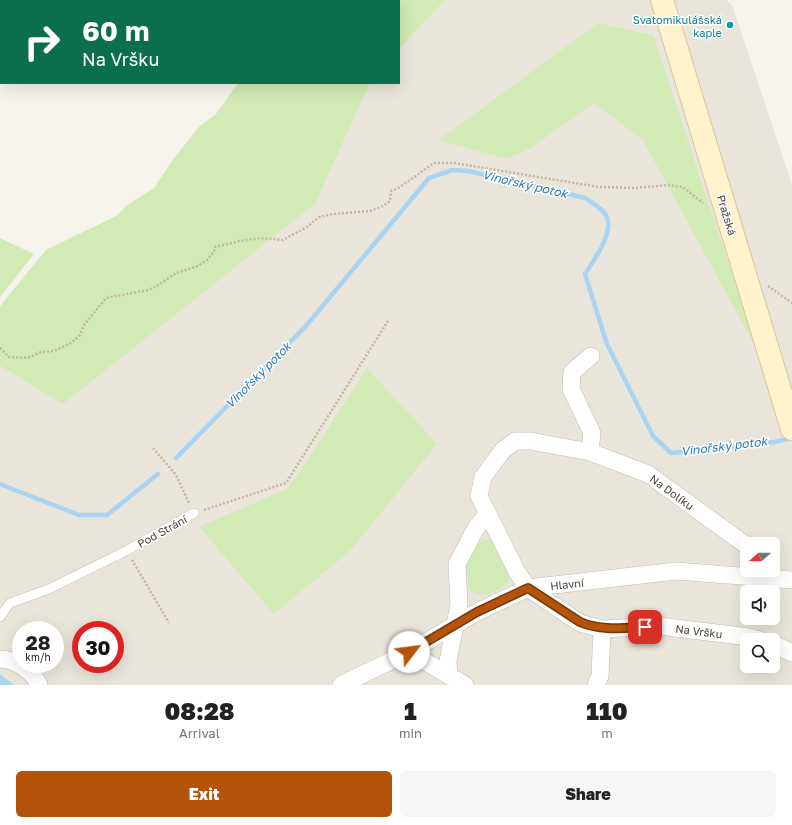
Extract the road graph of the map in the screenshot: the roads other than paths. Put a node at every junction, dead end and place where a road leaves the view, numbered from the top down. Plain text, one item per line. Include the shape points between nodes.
1 (662, 0) edge
2 (590, 356) dead end
3 (790, 424) edge
4 (590, 452) junction
5 (194, 513) road end
6 (488, 514) junction
7 (740, 541) edge
8 (740, 573) edge
9 (780, 577) edge
10 (792, 580) edge
11 (528, 588) junction
12 (0, 617) edge
13 (455, 624) junction
14 (602, 629) junction
15 (740, 636) edge
16 (780, 647) edge
17 (409, 652) junction
18 (792, 653) edge
19 (0, 659) edge
20 (449, 676) junction
21 (39, 685) edge
22 (341, 685) edge
23 (465, 685) edge
24 (596, 685) edge

1 - 3 main road, Pražská
2 - 4 street via 572,372 572,389 592,433
4 - 6 street, Na Dolíku via 530,440 515,441 503,450 483,477 479,496
4 - 7 street, Na Dolíku via 648,474
5 - 12 lane, Pod Strání via 126,551 49,588 10,603
6 - 11 street, Na Dolíku
6 - 13 street via 476,528 457,564 459,604
8 - 11 street, Hlavní via 676,571
9 - 10 street, Hlavní
11 - 13 street, Hlavní
11 - 14 street, Na Vršku via 580,622
13 - 17 street, Hlavní
13 - 20 street via 448,661
14 - 15 street, Na Vršku via 659,626
14 - 24 street via 600,676
16 - 18 street
17 - 20 street
17 - 22 street, Hlavní
19 - 21 street via 9,659 24,668 37,679
20 - 23 street

